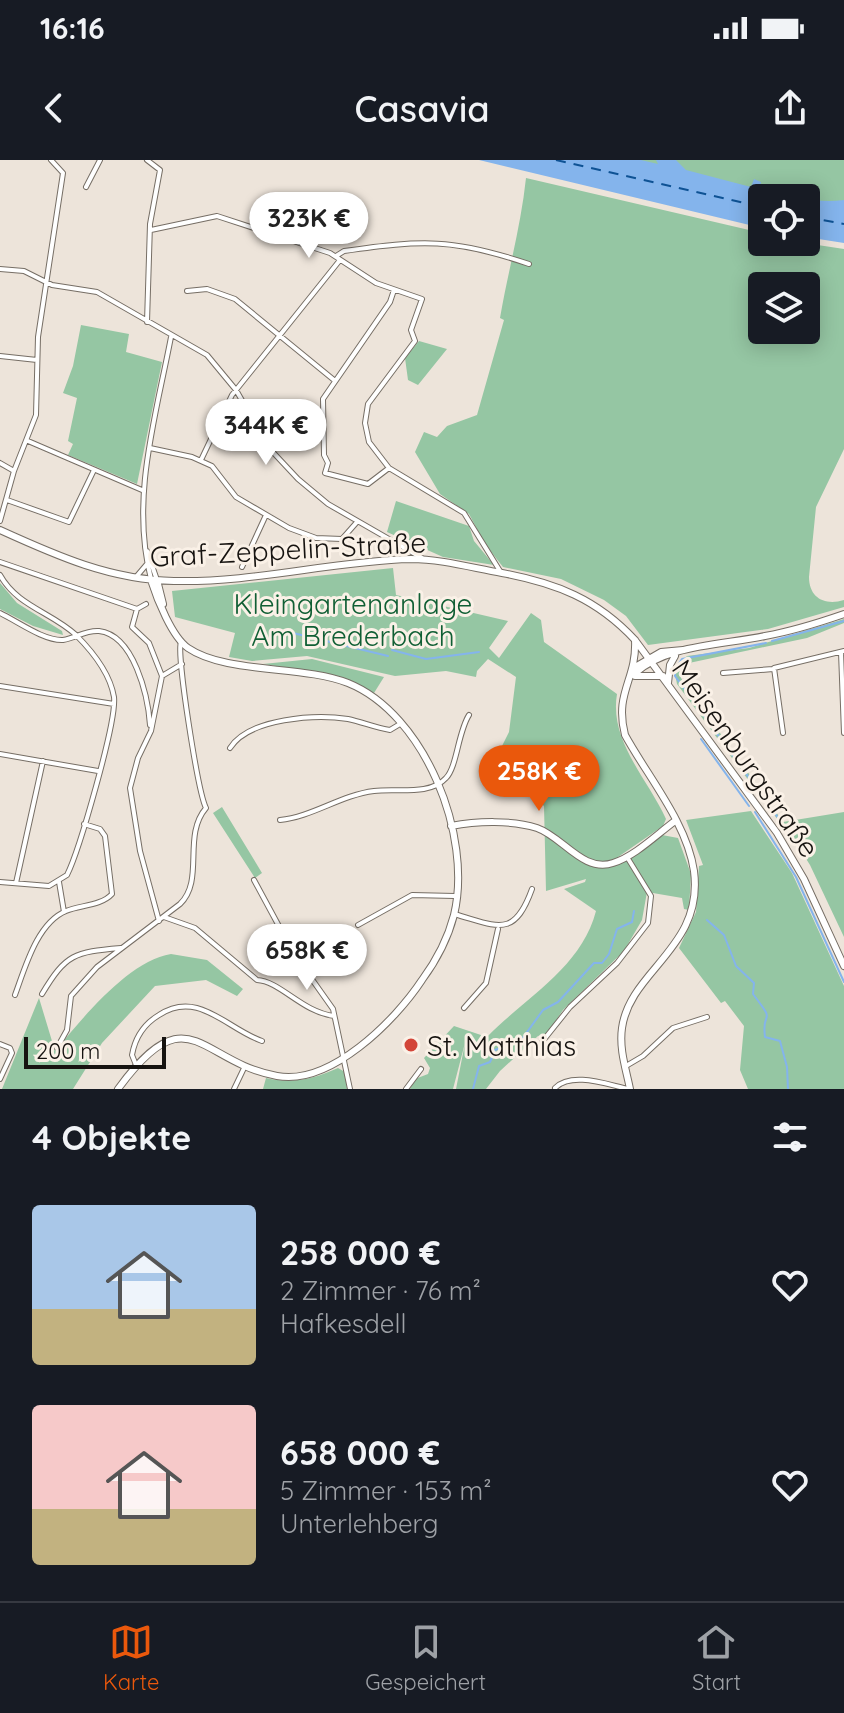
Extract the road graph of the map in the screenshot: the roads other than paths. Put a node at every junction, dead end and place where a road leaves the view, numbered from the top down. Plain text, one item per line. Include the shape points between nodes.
1 (51, 160) edge
2 (100, 160) edge
3 (147, 160) edge
4 (86, 187) dead end
5 (151, 230) junction
6 (338, 258) junction
7 (529, 264) dead end
8 (0, 269) edge
9 (46, 282) junction
10 (394, 290) junction
11 (187, 291) dead end
12 (147, 322) junction
13 (280, 336) junction
14 (171, 337) junction
15 (0, 356) edge
16 (37, 360) junction
17 (334, 380) junction
18 (236, 390) junction
19 (28, 441) junction
20 (150, 448) junction
21 (201, 460) junction
22 (0, 463) edge
23 (389, 468) junction
24 (94, 470) junction
25 (14, 471) junction
26 (142, 490) junction
27 (7, 500) junction
28 (266, 515) junction
29 (0, 521) edge
30 (358, 522) junction
31 (0, 530) edge
32 (401, 547) junction
33 (146, 549) junction
34 (404, 560) junction
35 (426, 560) junction
36 (0, 562) edge
37 (147, 564) junction
38 (242, 567) dead end
39 (501, 573) junction
40 (0, 575) edge
41 (135, 578) junction
42 (154, 580) junction
43 (174, 581) junction
44 (163, 600) junction
45 (146, 604) dead end
46 (137, 609) junction
47 (0, 613) edge
48 (844, 614) edge
49 (75, 635) junction
50 (635, 640) junction
51 (181, 642) junction
52 (188, 648) junction
53 (691, 649) junction
54 (843, 651) edge
55 (677, 654) junction
56 (650, 660) junction
57 (181, 662) junction
58 (635, 667) junction
59 (773, 669) junction
60 (723, 673) dead end
61 (162, 676) junction
62 (663, 676) junction
63 (631, 677) junction
64 (668, 683) junction
65 (0, 686) edge
66 (114, 704) junction
67 (469, 715) dead end
68 (402, 722) junction
69 (151, 731) junction
70 (783, 733) dead end
71 (844, 733) edge
72 (230, 748) dead end
73 (0, 754) edge
74 (43, 761) junction
75 (98, 771) junction
76 (437, 785) junction
77 (280, 820) dead end
78 (675, 821) junction
79 (84, 824) junction
80 (451, 826) junction
81 (627, 856) junction
82 (254, 880) dead end
83 (0, 882) edge
84 (59, 882) junction
85 (16, 883) junction
86 (532, 889) dead end
87 (456, 896) junction
88 (64, 912) junction
89 (454, 914) junction
90 (162, 919) junction
91 (358, 925) dead end
92 (498, 928) junction
93 (123, 948) junction
94 (844, 966) edge
95 (42, 994) dead end
96 (15, 995) dead end
97 (464, 1008) dead end
98 (335, 1016) junction
99 (707, 1017) dead end
100 (262, 1041) dead end
101 (542, 1042) dead end
102 (0, 1044) edge
103 (57, 1048) dead end
104 (346, 1057) junction
105 (136, 1065) junction
106 (245, 1065) junction
107 (625, 1066) junction
108 (421, 1069) dead end
109 (0, 1079) edge
110 (555, 1088) edge
111 (118, 1089) edge
112 (234, 1089) edge
113 (350, 1089) edge
114 (406, 1089) edge
115 (630, 1089) edge

1 - 9 street via 63,173
2 - 4 street
3 - 5 street via 160,170
5 - 6 street via 217,216
5 - 12 street
6 - 7 street via 344,251 434,241
6 - 10 street
6 - 13 street
8 - 9 street via 24,271
9 - 12 street via 97,292
9 - 16 street
10 - 17 street
10 - 23 street via 422,299 411,330 413,344 366,411 369,442
11 - 13 street via 225,294
12 - 14 street
13 - 17 street
13 - 18 street
14 - 18 street via 207,355
14 - 20 street
15 - 16 street
16 - 19 street via 37,408
17 - 23 street via 321,404 325,473 368,484
18 - 21 street
18 - 30 street via 279,460 318,496
19 - 24 street
19 - 25 street
20 - 21 street
20 - 26 street
21 - 28 street via 222,474 232,494
22 - 25 street
23 - 39 street via 464,513
24 - 26 street
24 - 27 street via 69,522
25 - 27 street
26 - 33 street
27 - 29 street
28 - 30 street via 304,535 331,541 347,537
28 - 38 street
30 - 32 street
31 - 41 street, Graf-Zeppelin-Straße via 74,563
32 - 34 street
32 - 35 street
33 - 37 street
33 - 42 street
34 - 35 street, Graf-Zeppelin-Straße
34 - 43 street, Graf-Zeppelin-Straße
35 - 39 street, Graf-Zeppelin-Straße
36 - 46 street
37 - 41 street, Graf-Zeppelin-Straße
37 - 42 street
39 - 50 street, Graf-Zeppelin-Straße via 577,594 611,615
40 - 49 street via 18,598
41 - 42 street, Graf-Zeppelin-Straße
42 - 43 street, Graf-Zeppelin-Straße
42 - 44 street
43 - 44 street
44 - 51 street
45 - 46 street
46 - 61 street via 132,627 149,643
47 - 49 street via 61,640
48 - 53 street via 768,636
49 - 66 street via 106,675
49 - 69 street via 96,631 116,637 145,698
50 - 56 street, Graf-Zeppelin-Straße
50 - 58 street
51 - 52 street
51 - 57 street
52 - 57 street
52 - 68 street via 215,658 347,682 383,703
53 - 55 street
53 - 56 street
54 - 59 street
54 - 71 street
55 - 56 street
55 - 64 street
56 - 58 street
56 - 62 street, Meisenburgstraße
56 - 63 street
57 - 61 street
57 - 90 street via 195,775 206,808 193,830 189,894
58 - 63 street
59 - 60 street
59 - 70 street
61 - 69 street
62 - 63 street
62 - 64 street, Meisenburgstraße
63 - 78 street via 620,705 625,735
64 - 94 street, Meisenburgstraße via 792,856
65 - 66 street
66 - 75 street
67 - 76 street via 450,772
68 - 72 street via 390,730 331,717 286,720 239,737
68 - 76 street
69 - 90 street via 130,788 140,851
73 - 74 street
74 - 75 street
74 - 85 street
75 - 79 street
76 - 77 street via 358,793
76 - 80 street
78 - 81 street
78 - 107 street via 694,873 692,911 676,945 626,1014 621,1046
79 - 84 street via 70,869
79 - 88 street via 105,836 112,894
80 - 81 street via 500,823 536,828 596,865
80 - 87 street
81 - 101 street via 651,896 648,923
82 - 98 street
83 - 85 street
84 - 85 street
84 - 88 street
86 - 92 street via 520,917
87 - 89 street
87 - 91 street via 412,895
88 - 96 street via 40,936
89 - 92 street
89 - 104 street via 419,985
90 - 93 street
90 - 98 street via 195,928 254,977 313,1011
92 - 97 street via 486,983
93 - 95 street via 67,958
93 - 103 street via 71,996 67,1030
98 - 104 street
99 - 107 street via 673,1028
100 - 105 street via 207,1010 176,1007 142,1030 133,1047
102 - 109 street via 12,1053
104 - 106 street via 304,1076 280,1077
104 - 113 street
105 - 106 street via 159,1045 186,1039
105 - 111 street
106 - 112 street
107 - 115 street
108 - 114 street
110 - 115 street via 583,1080

